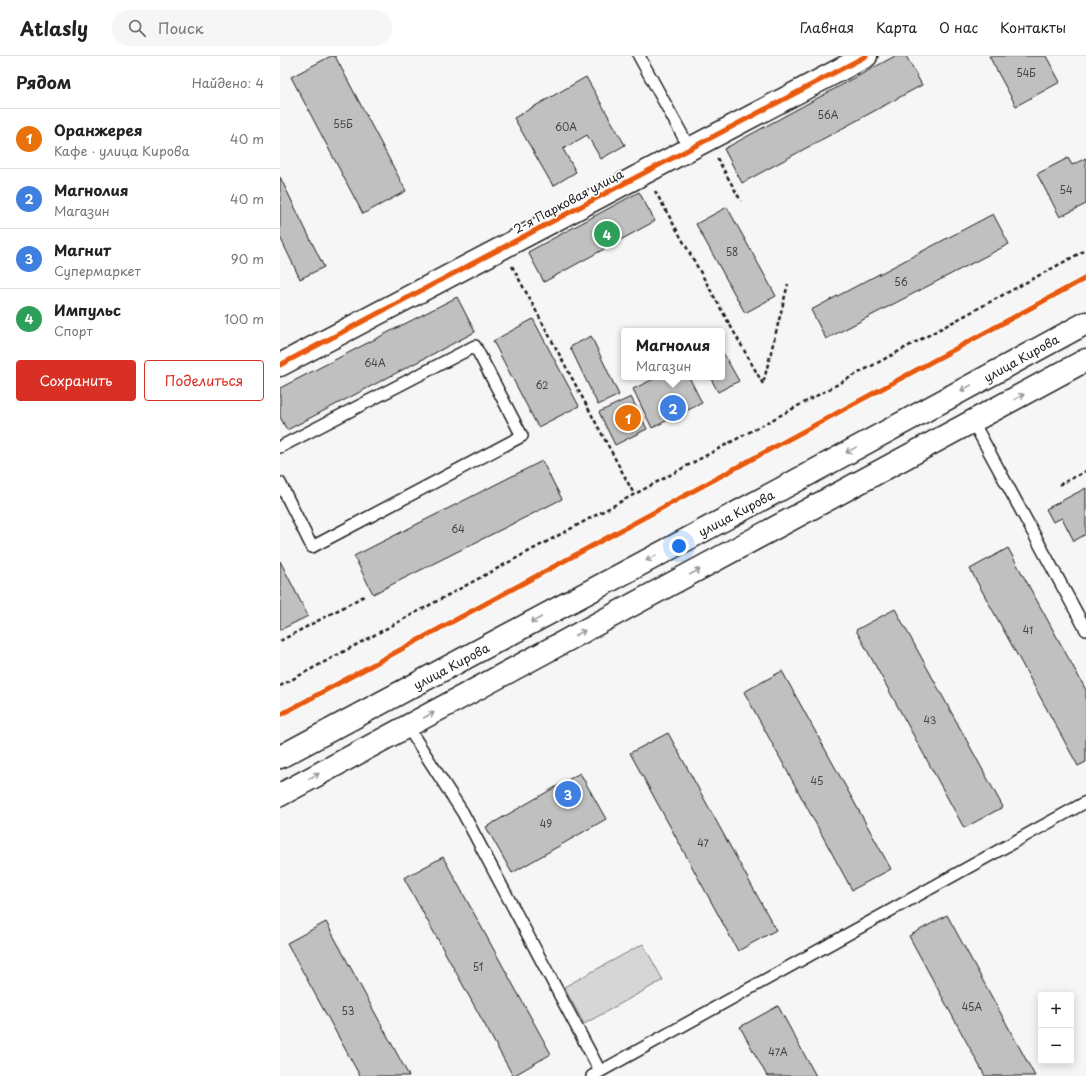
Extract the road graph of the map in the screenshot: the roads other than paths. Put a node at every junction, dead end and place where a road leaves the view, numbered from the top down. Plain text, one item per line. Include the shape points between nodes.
1 (639, 56) edge
2 (866, 56) edge
3 (698, 144) junction
4 (1086, 322) edge
5 (1086, 360) edge
6 (280, 365) edge
7 (973, 422) junction
8 (280, 447) edge
9 (280, 483) edge
10 (1086, 630) edge
11 (407, 726) junction
12 (280, 758) edge
13 (280, 795) edge
14 (1086, 802) edge
15 (596, 1074) edge

1 - 3 lane
2 - 3 main road, 2-я Парковая улица
3 - 6 main road, 2-я Парковая улица
4 -> 12 main road, улица Кирова
7 -> 5 main road
7 - 10 lane
11 -> 7 main road
8 - 9 lane via 475,346 522,436 312,547
13 -> 11 main road
11 - 15 lane via 463,813
14 - 15 lane

